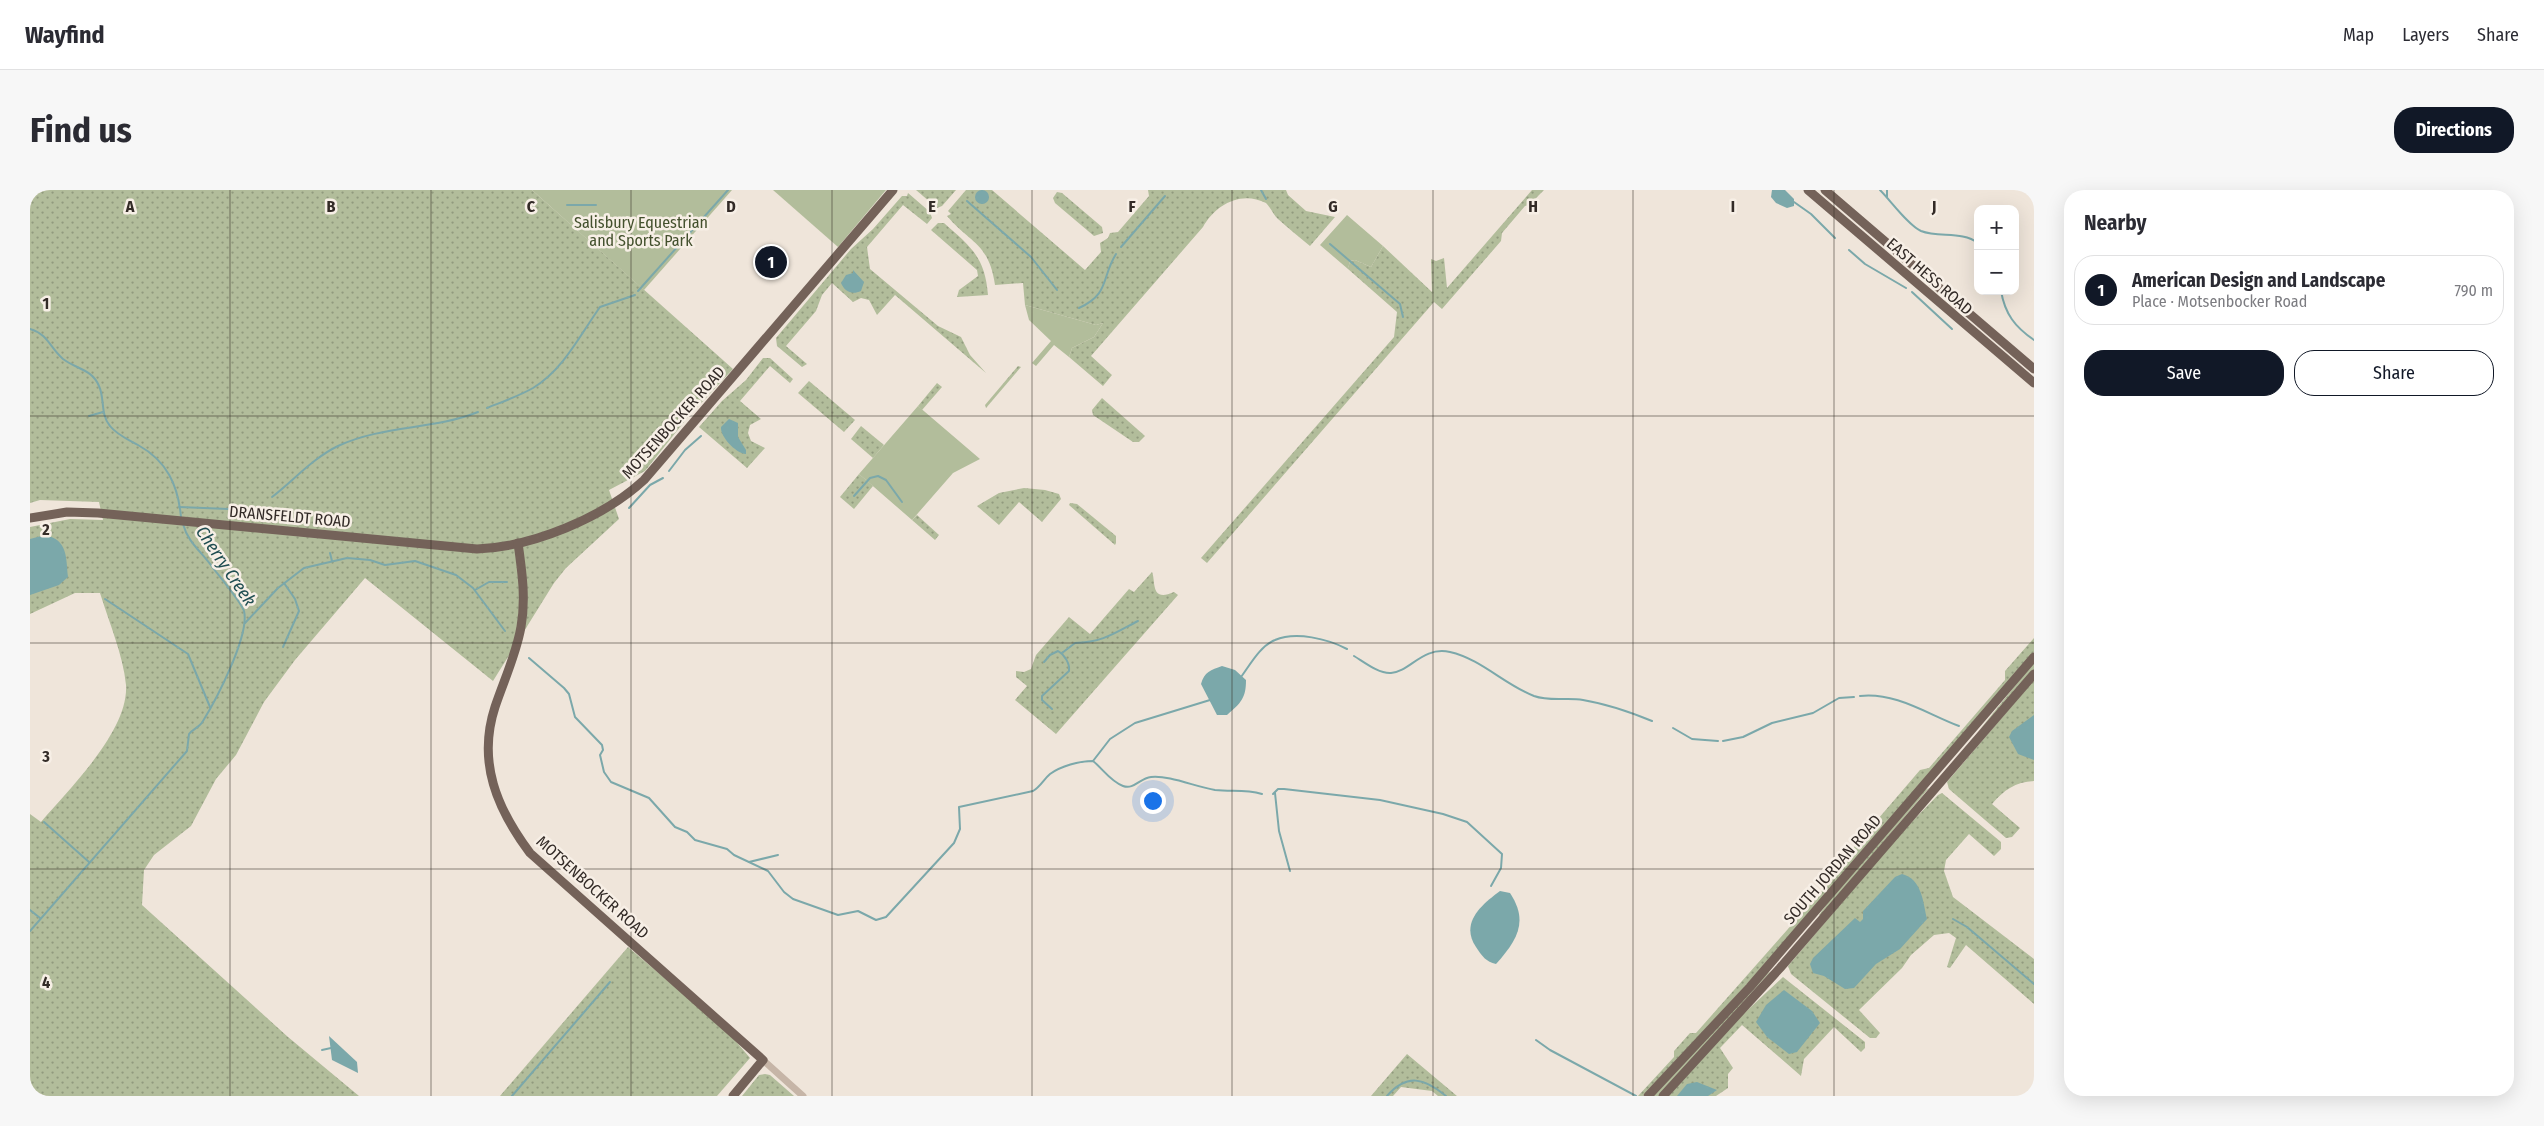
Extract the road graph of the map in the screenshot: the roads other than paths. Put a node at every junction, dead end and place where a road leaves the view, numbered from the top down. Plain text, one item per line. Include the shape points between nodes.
1 (893, 190) edge
2 (1808, 190) edge
3 (1825, 190) edge
4 (2034, 369) edge
5 (2034, 383) edge
6 (30, 518) edge
7 (518, 543) junction
8 (2034, 657) edge
9 (2034, 674) edge
10 (763, 1060) junction
11 (733, 1096) edge
12 (803, 1096) edge
13 (1648, 1096) edge
14 (1663, 1096) edge

1 - 7 main road, MOTSENBOCKER ROAD via 644,480 584,520
2 - 5 main road, EAST HESS ROAD
3 - 4 main road, EAST HESS ROAD
6 - 7 main road, DRANSFELDT ROAD via 67,512 98,513 464,548
7 - 10 main road, MOTSENBOCKER ROAD via 524,590 522,622 489,734 491,775 503,814 530,852
8 - 13 main road, SOUTH JORDAN ROAD via 1750,987
9 - 14 main road, SOUTH JORDAN ROAD via 1774,974
10 - 11 main road
10 - 12 street

